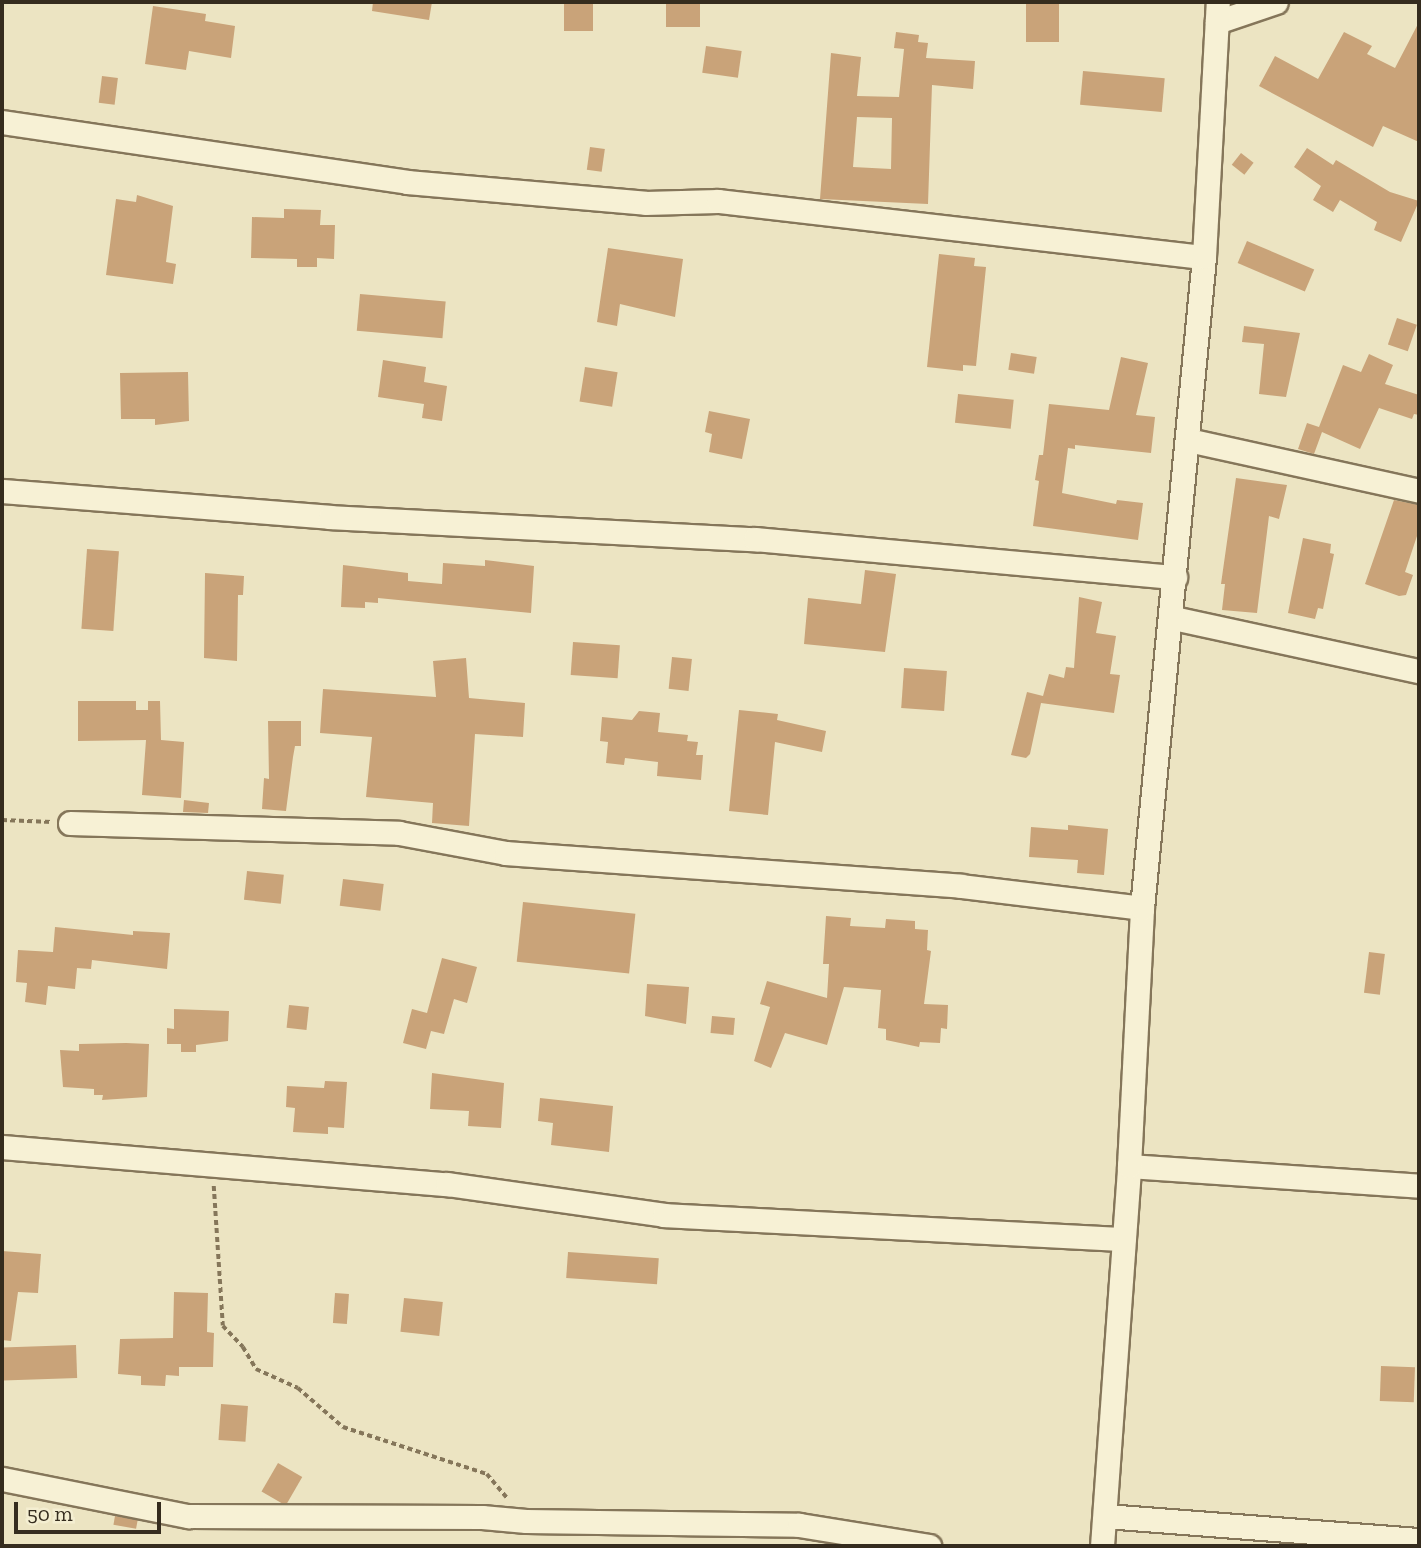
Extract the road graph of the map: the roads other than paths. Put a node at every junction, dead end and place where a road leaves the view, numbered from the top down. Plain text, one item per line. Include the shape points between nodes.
1 (1276, 2) edge
2 (1218, 12) edge
3 (2, 122) edge
4 (1204, 257) junction
5 (1188, 440) junction
6 (2, 491) edge
7 (1419, 491) edge
8 (1175, 577) junction
9 (1172, 618) junction
10 (1419, 671) edge
11 (70, 823) road end
12 (1142, 908) junction
13 (2, 1147) edge
14 (1129, 1166) junction
15 (1419, 1186) edge
16 (1123, 1239) junction
17 (2, 1479) edge
18 (1105, 1516) junction
19 (1419, 1540) edge
20 (929, 1546) edge
21 (1102, 1546) edge

1 - 2 street
2 - 4 street
3 - 4 street via 407,182 645,203 718,201
4 - 5 street
5 - 7 street
5 - 8 street
6 - 8 street via 330,517 755,539
8 - 9 street
9 - 10 street
9 - 12 street
11 - 12 street via 399,833 506,853 961,886
12 - 14 street
13 - 16 street via 447,1184 664,1215
14 - 15 street
14 - 16 street
16 - 18 street
17 - 20 street via 188,1516 799,1525
18 - 19 street
18 - 21 street

